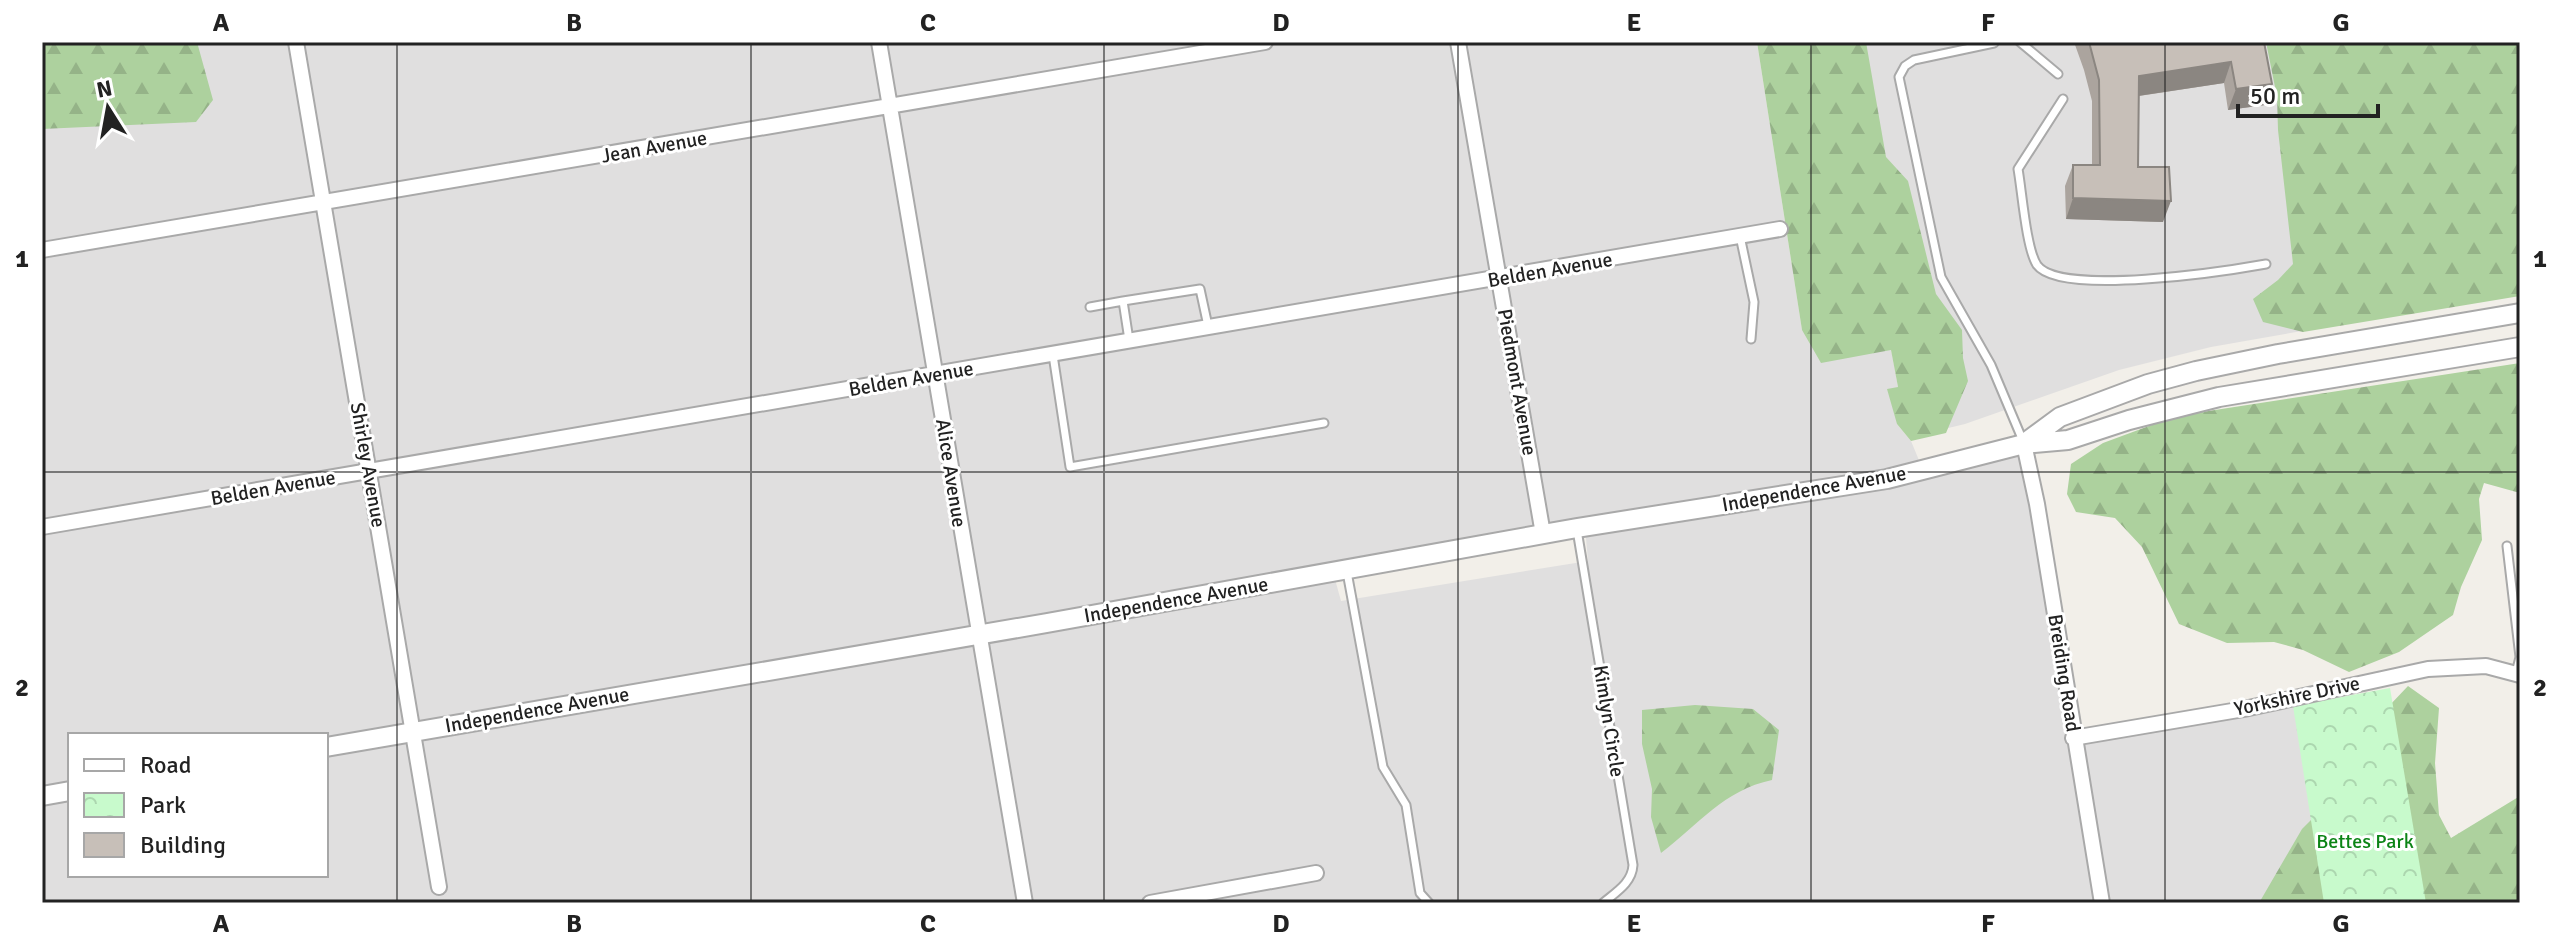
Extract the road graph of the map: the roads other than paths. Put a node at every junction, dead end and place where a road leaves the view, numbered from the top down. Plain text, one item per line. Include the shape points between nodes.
1 (296, 42) edge
2 (879, 42) edge
3 (1265, 42) edge
4 (1458, 42) edge
5 (2020, 42) edge
6 (1994, 43) edge
7 (2058, 74) dead end
8 (2063, 99) dead end
9 (889, 106) junction
10 (323, 202) junction
11 (1780, 229) dead end
12 (1740, 236) junction
13 (42, 250) edge
14 (2266, 264) dead end
15 (1500, 279) junction
16 (1123, 301) junction
17 (1090, 307) dead end
18 (2520, 313) edge
19 (1208, 328) junction
20 (1751, 339) dead end
21 (1129, 342) junction
22 (2520, 347) edge
23 (1053, 355) junction
24 (935, 374) junction
25 (1324, 423) dead end
26 (2024, 444) junction
27 (370, 471) junction
28 (42, 527) edge
29 (1577, 528) junction
30 (1543, 534) junction
31 (2507, 546) dead end
32 (1346, 569) junction
33 (978, 633) junction
34 (2518, 674) edge
35 (412, 731) junction
36 (2073, 738) junction
37 (328, 747) edge
38 (68, 791) edge
39 (42, 796) edge
40 (1316, 873) dead end
41 (439, 887) dead end
42 (1025, 903) edge
43 (1150, 903) edge
44 (1429, 903) edge
45 (1603, 903) edge
46 (2102, 903) edge

1 - 10 street, Shirley Avenue
2 - 9 street, Alice Avenue
3 - 9 street, Jean Avenue
4 - 15 street, Piedmont Avenue
5 - 7 lane
6 - 26 lane via 1914,60 1899,77 1941,277 1991,365
8 - 14 lane via 2018,169 2030,243 2044,272 2075,279 2148,279
9 - 10 street, Jean Avenue
9 - 24 street, Alice Avenue
10 - 13 street, Jean Avenue
10 - 27 street, Shirley Avenue
11 - 12 street, Belden Avenue
12 - 15 street, Belden Avenue
12 - 20 lane via 1754,302
15 - 19 street, Belden Avenue
15 - 30 street, Piedmont Avenue
16 - 17 lane
16 - 19 lane via 1200,289
16 - 21 lane
18 - 26 street, Independence Avenue via 2196,371 2060,417
19 - 21 street, Belden Avenue
21 - 23 street, Belden Avenue
22 - 26 street, Independence Avenue via 2219,397 2068,440
23 - 24 street, Belden Avenue
23 - 25 lane via 1070,467
24 - 27 street, Belden Avenue
24 - 33 street, Alice Avenue
26 - 29 street, Independence Avenue via 1887,479
26 - 36 street, Breiding Road
27 - 28 street, Belden Avenue
27 - 35 street, Shirley Avenue
29 - 30 street, Independence Avenue
29 - 45 lane, Kimlyn Circle via 1633,865 1627,883
30 - 32 street, Independence Avenue
31 - 34 lane
32 - 33 street, Independence Avenue
32 - 44 lane via 1383,767 1406,805 1420,893
33 - 35 street, Independence Avenue
33 - 42 street, Alice Avenue
34 - 36 street, Yorkshire Drive via 2486,666 2428,669 2244,709
35 - 37 street, Independence Avenue
35 - 41 street, Shirley Avenue
36 - 46 street, Breiding Road
38 - 39 street
40 - 43 street

